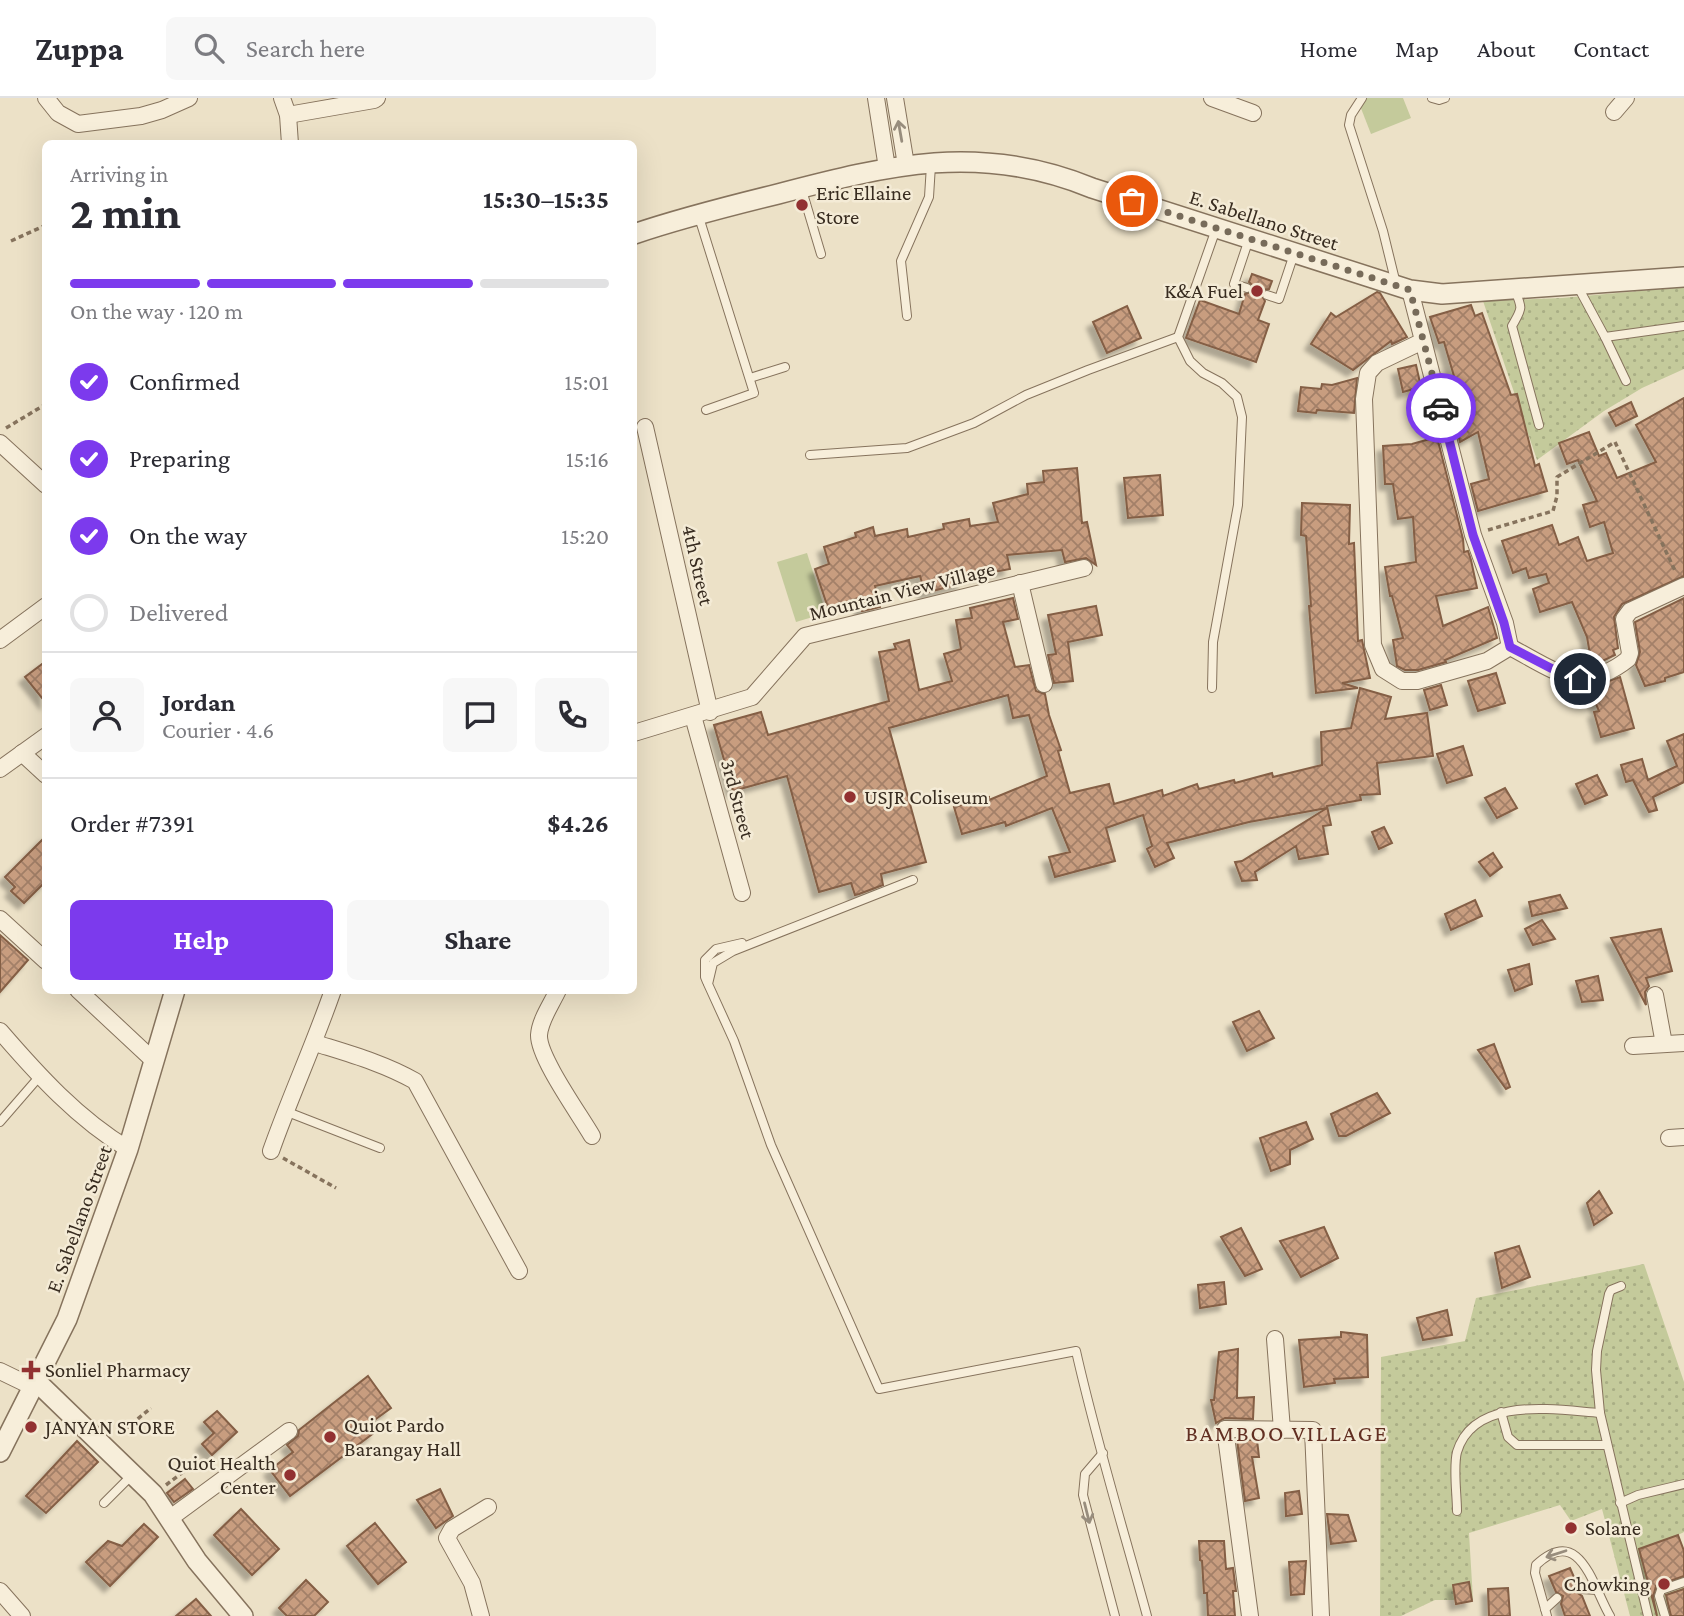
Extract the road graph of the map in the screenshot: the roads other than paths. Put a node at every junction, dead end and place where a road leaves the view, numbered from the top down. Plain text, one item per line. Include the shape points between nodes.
1 (46, 98) edge
2 (189, 98) edge
3 (282, 98) edge
4 (377, 98) edge
5 (876, 98) edge
6 (895, 98) edge
7 (1212, 98) edge
8 (1362, 98) edge
9 (1432, 98) edge
10 (1445, 98) edge
11 (1626, 98) edge
12 (312, 105) edge
13 (1614, 112) dead end
14 (1253, 113) dead end
15 (288, 115) junction
16 (290, 140) edge
17 (931, 162) junction
18 (896, 166) junction
19 (801, 187) junction
20 (698, 214) junction
21 (1216, 229) junction
22 (637, 233) edge
23 (1249, 239) junction
24 (821, 254) dead end
25 (1294, 254) junction
26 (1684, 277) edge
27 (1577, 285) junction
28 (1247, 288) dead end
29 (1403, 289) junction
30 (1515, 290) junction
31 (1267, 295) dead end
32 (907, 316) dead end
33 (1684, 326) edge
34 (1178, 337) junction
35 (1605, 337) junction
36 (1423, 341) junction
37 (785, 367) dead end
38 (750, 379) junction
39 (1626, 382) dead end
40 (705, 410) dead end
41 (1539, 425) dead end
42 (645, 428) dead end
43 (0, 443) edge
44 (810, 455) dead end
45 (42, 481) edge
46 (1084, 568) dead end
47 (1020, 583) junction
48 (1683, 586) edge
49 (42, 609) edge
50 (0, 618) edge
51 (5, 637) edge
52 (1510, 647) junction
53 (1044, 684) dead end
54 (1212, 688) dead end
55 (710, 712) junction
56 (693, 716) junction
57 (637, 732) edge
58 (42, 739) edge
59 (22, 753) junction
60 (0, 769) edge
61 (42, 771) edge
62 (913, 880) dead end
63 (742, 893) dead end
64 (0, 919) edge
65 (42, 957) edge
66 (82, 994) edge
67 (174, 994) edge
68 (332, 994) edge
69 (556, 994) edge
70 (1655, 995) dead end
71 (0, 1031) edge
72 (315, 1043) junction
73 (1684, 1043) edge
74 (1664, 1044) junction
75 (1633, 1046) dead end
76 (154, 1061) junction
77 (39, 1077) junction
78 (285, 1111) junction
79 (0, 1122) edge
80 (592, 1136) dead end
81 (380, 1148) dead end
82 (128, 1149) junction
83 (271, 1151) road end
84 (520, 1271) dead end
85 (1621, 1286) dead end
86 (1275, 1339) dead end
87 (0, 1371) edge
88 (35, 1384) junction
89 (1501, 1412) junction
90 (1600, 1413) junction
91 (1282, 1430) junction
92 (289, 1431) dead end
93 (1607, 1445) junction
94 (0, 1452) edge
95 (1103, 1453) junction
96 (132, 1475) junction
97 (1684, 1484) edge
98 (104, 1503) dead end
99 (1620, 1503) junction
100 (488, 1507) dead end
101 (1457, 1511) dead end
102 (169, 1519) junction
103 (1684, 1582) edge
104 (1581, 1589) dead end
105 (1597, 1590) junction
106 (0, 1591) edge
107 (1557, 1598) dead end
108 (1546, 1613) edge
109 (22, 1616) edge
110 (243, 1616) edge
111 (481, 1616) edge
112 (1115, 1616) edge
113 (1147, 1616) edge
114 (1250, 1616) edge
115 (1321, 1616) edge
116 (1610, 1616) edge
117 (1648, 1616) edge
118 (1665, 1616) edge

1 - 2 street via 58,113 78,124 141,116
3 - 15 street
4 - 12 street
5 - 18 street
18 -> 6 street
7 - 14 street
8 - 29 lane via 1349,125
9 - 10 lane
11 - 13 street
12 - 15 street
15 - 16 street
17 - 18 street, E. Sabellano Street
17 - 21 street, E. Sabellano Street via 989,161 1026,167 1063,176 1090,194
17 - 32 lane via 929,197 901,261
18 - 19 street, E. Sabellano Street
19 - 20 street, E. Sabellano Street
19 - 24 lane
20 - 22 street, E. Sabellano Street
20 - 38 lane
21 - 23 street, E. Sabellano Street
21 - 34 lane
23 - 25 street, E. Sabellano Street
23 - 28 lane via 1234,284
25 - 29 street, E. Sabellano Street
25 - 31 lane via 1279,299
26 - 27 street, E. Sabellano Street
27 - 30 street, E. Sabellano Street
27 - 35 lane
29 - 30 street, E. Sabellano Street via 1442,294
29 - 36 street
30 - 41 lane via 1522,306 1512,326
33 - 35 lane
34 - 44 lane via 1026,395 974,423 906,448
34 - 54 lane via 1190,361 1237,397 1242,417 1238,505 1213,642
35 - 39 lane
36 - 52 street via 1473,535
36 - 52 street via 1377,363 1368,373 1364,399 1373,645 1382,669 1402,681 1487,661
37 - 38 lane
38 - 40 lane via 754,393
42 - 55 street, 4th Street
43 - 45 street
46 - 47 street, Mountain View Village
47 - 53 street
47 - 55 street, Mountain View Village via 805,636 752,697
48 - 52 street via 1630,611 1624,619 1628,659 1594,677 1566,676
49 - 51 street
50 - 51 street
55 - 56 street, Mountain View Village
56 - 57 street, Mountain View Village
56 - 63 street, 3rd Street
58 - 59 street
59 - 60 street
59 - 61 street
62 - 95 lane via 733,951 713,963 708,984 771,1145 879,1390 1076,1351
64 - 65 street
66 - 76 street
67 - 76 street, E. Sabellano Street
68 - 72 street
69 - 80 street via 540,1025 539,1040 544,1057
70 - 74 street
71 - 77 street
72 - 78 street
72 - 84 street via 378,1063 415,1081
73 - 74 street
74 - 75 street
76 - 82 street, E. Sabellano Street
77 - 79 lane
77 - 82 street via 102,1134
78 - 81 lane
78 - 83 street
82 - 88 street, E. Sabellano Street via 67,1319
85 - 90 lane via 1609,1294 1597,1351
86 - 91 street
87 - 88 street
88 - 94 street, E. Sabellano Street
88 - 96 street
89 - 90 lane via 1524,1408
89 - 93 lane via 1508,1437 1517,1445
89 - 101 lane via 1468,1429 1457,1453
90 - 93 lane
91 - 114 street via 1225,1429
91 - 115 street via 1313,1430
92 - 102 street
93 - 99 lane
95 -> 112 lane via 1085,1474 1083,1495
95 - 113 lane
96 - 98 lane
96 - 102 street via 153,1494
97 - 99 lane via 1638,1494
99 - 117 lane
100 - 111 street via 452,1529 447,1538 472,1583
102 - 110 street
103 - 118 lane via 1661,1590 1658,1596
104 - 105 lane
105 -> 108 lane via 1581,1559 1564,1549 1536,1564
105 - 116 lane
106 - 109 street
107 - 108 lane

